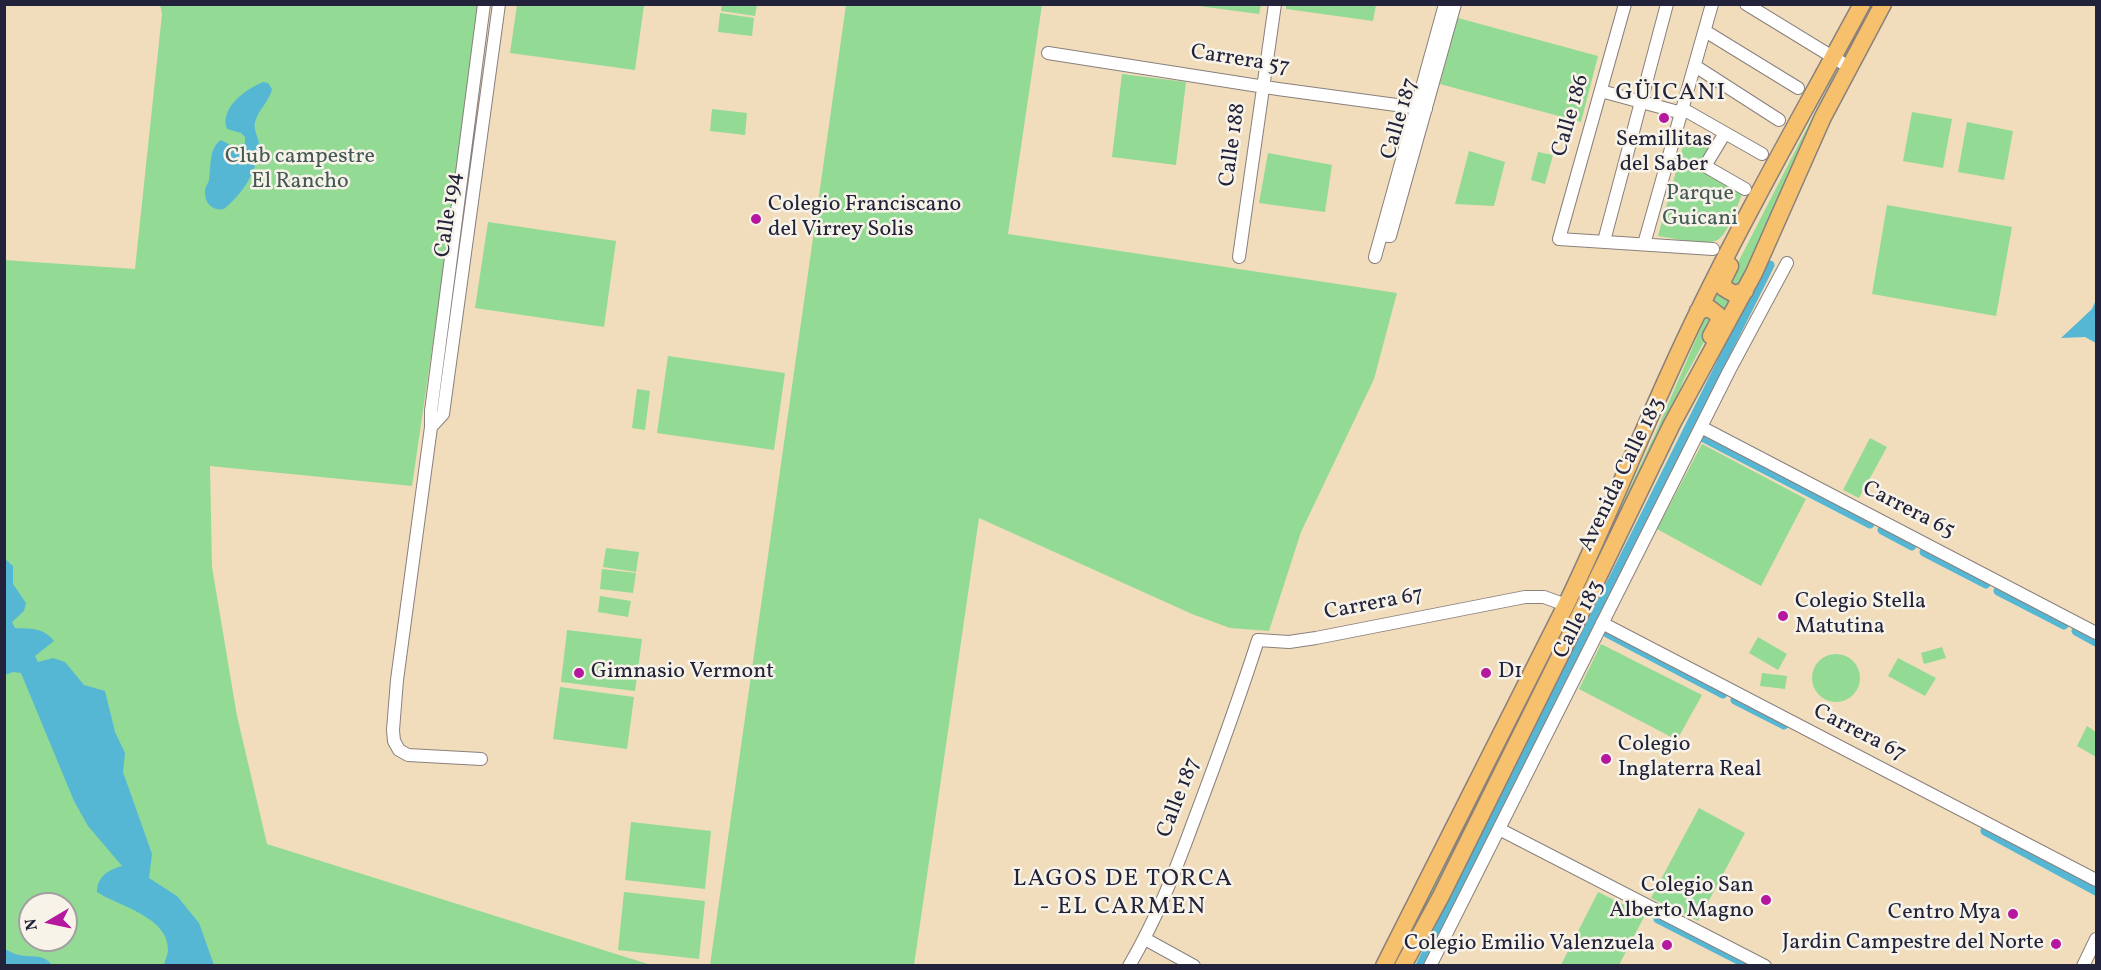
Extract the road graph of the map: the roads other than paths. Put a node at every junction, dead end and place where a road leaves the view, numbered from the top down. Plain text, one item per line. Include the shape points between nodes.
1 (484, 4) edge
2 (499, 4) edge
3 (1275, 4) edge
4 (1445, 4) edge
5 (1455, 4) edge
6 (1625, 4) edge
7 (1667, 4) edge
8 (1712, 4) edge
9 (1746, 4) edge
10 (1862, 4) edge
11 (1883, 4) edge
12 (1705, 31) junction
13 (1048, 53) dead end
14 (1834, 57) junction
15 (1695, 66) junction
16 (1849, 67) junction
17 (1263, 86) junction
18 (1798, 88) dead end
19 (1601, 91) junction
20 (1641, 102) junction
21 (1421, 109) junction
22 (1682, 111) junction
23 (1779, 120) dead end
24 (1725, 132) junction
25 (1762, 153) dead end
26 (1752, 192) junction
27 (1604, 241) junction
28 (1644, 244) junction
29 (1713, 249) dead end
30 (1239, 256) dead end
31 (1375, 257) dead end
32 (1787, 263) dead end
33 (1745, 291) junction
34 (1698, 311) junction
35 (1680, 408) junction
36 (431, 427) junction
37 (1701, 427) junction
38 (1566, 605) junction
39 (1602, 623) junction
40 (2097, 633) edge
41 (1258, 640) joint
42 (481, 759) dead end
43 (1499, 828) junction
44 (2097, 880) edge
45 (1144, 939) junction
46 (2097, 939) edge
47 (1129, 966) edge
48 (1194, 966) edge
49 (1384, 966) edge
50 (1404, 966) edge
51 (1430, 966) edge
52 (1766, 966) edge
53 (2083, 966) edge

1 - 36 street, Calle 194
2 - 36 street, Calle 194 via 443,414
3 - 17 street, Calle 188
4 - 21 street, Calle 187
5 - 21 street, Calle 187
6 - 19 street, Calle 186
7 - 20 street
8 - 12 street
9 - 14 street
10 - 14 main road, Avenida Calle 183
11 - 16 main road, Avenida Calle 183
12 - 15 street
12 - 18 street
13 - 17 street, Carrera 57
14 - 16 street
14 - 26 main road, Avenida Calle 183
15 - 22 street
15 - 23 street
16 - 33 main road, Avenida Calle 183
17 - 21 street, Carrera 57
17 - 30 street, Calle 188
19 - 20 street
19 - 27 street, Calle 186 via 1559,239
20 - 22 street
20 - 27 street
21 - 31 street, Calle 187
22 - 24 street
22 - 28 street
24 - 25 street
24 - 26 street via 1705,166
26 - 33 main road via 1745,237 1723,280 1729,292
26 - 34 main road, Avenida Calle 183
27 - 28 street
28 - 29 street
32 - 37 street, Calle 183
33 - 35 main road, Avenida Calle 183
34 - 35 main road via 1711,309 1719,321 1694,366
34 - 38 main road, Avenida Calle 183
35 - 50 main road, Avenida Calle 183
36 - 42 street, Calle 194 via 397,681 394,741 408,755
37 - 39 street, Calle 183
37 - 40 street, Carrera 65
38 - 41 street, Carrera 67 via 1544,597 1525,597 1316,638 1289,642
38 - 49 main road, Avenida Calle 183
39 - 43 street, Calle 183
39 - 44 street, Carrera 67
41 - 45 street, Calle 187 via 1219,756
43 - 51 street, Calle 183
43 - 52 street
45 - 47 street, Calle 187
45 - 48 street
46 - 53 street

